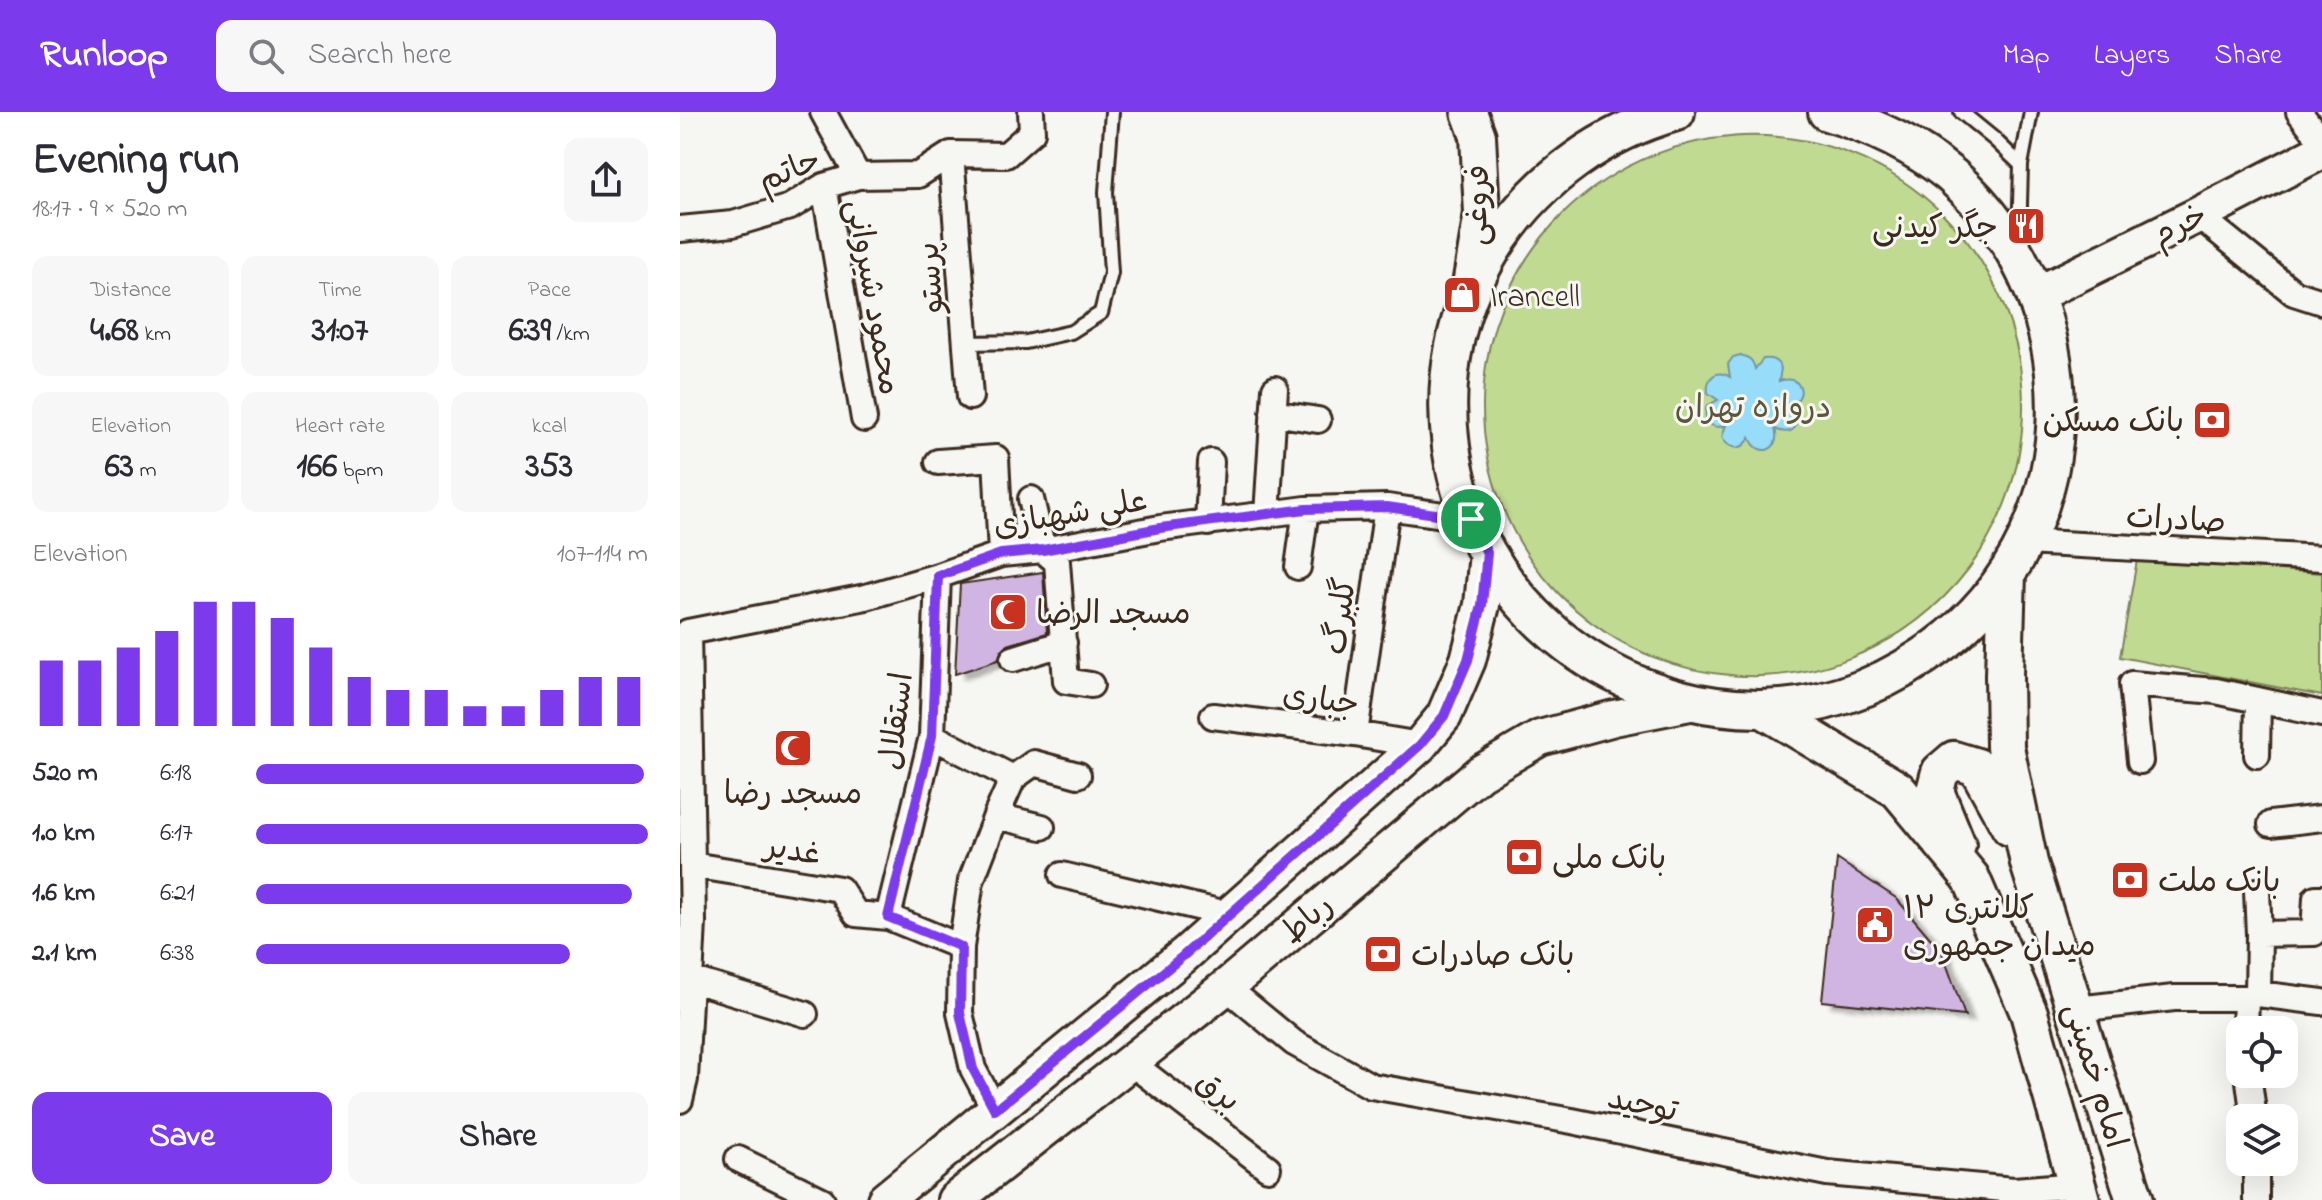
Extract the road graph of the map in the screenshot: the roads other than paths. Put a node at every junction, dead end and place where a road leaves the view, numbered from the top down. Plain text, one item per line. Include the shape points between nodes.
1 (823, 112) edge
2 (1031, 112) edge
3 (1112, 112) edge
4 (1469, 112) edge
5 (1676, 112) edge
6 (1827, 112) edge
7 (1961, 112) edge
8 (2031, 112) edge
9 (2299, 112) edge
10 (2322, 141) edge
11 (2322, 151) edge
12 (951, 154) junction
13 (2021, 165) junction
14 (858, 176) junction
15 (824, 186) junction
16 (2198, 215) junction
17 (680, 229) edge
18 (2020, 262) junction
19 (2036, 295) junction
20 (1467, 300) junction
21 (2322, 302) edge
22 (966, 343) junction
23 (970, 397) dead end
24 (864, 419) dead end
25 (1318, 420) dead end
26 (938, 462) dead end
27 (1211, 462) dead end
28 (1031, 499) dead end
29 (1387, 507) junction
30 (1306, 509) junction
31 (1267, 515) junction
32 (1471, 519) junction
33 (1208, 523) junction
34 (2025, 542) junction
35 (1043, 550) junction
36 (1487, 553) junction
37 (1001, 554) junction
38 (2322, 558) edge
39 (1298, 567) dead end
40 (2007, 573) junction
41 (938, 576) junction
42 (684, 631) edge
43 (1064, 643) junction
44 (1013, 659) dead end
45 (1091, 685) dead end
46 (2258, 700) junction
47 (1690, 703) junction
48 (1763, 709) junction
49 (2322, 714) edge
50 (1213, 716) dead end
51 (1355, 734) junction
52 (932, 736) junction
53 (1420, 745) junction
54 (2257, 755) dead end
55 (685, 761) edge
56 (2140, 761) dead end
57 (1078, 775) dead end
58 (1013, 778) junction
59 (996, 816) junction
60 (2322, 818) edge
61 (2271, 824) dead end
62 (1042, 827) dead end
63 (2029, 863) junction
64 (692, 865) junction
65 (1062, 875) dead end
66 (1971, 878) junction
67 (2257, 891) dead end
68 (2322, 898) edge
69 (1231, 915) junction
70 (888, 917) junction
71 (686, 921) edge
72 (2259, 934) junction
73 (961, 947) junction
74 (690, 979) junction
75 (1226, 987) junction
76 (2252, 996) junction
77 (2322, 1002) edge
78 (2077, 1009) junction
79 (805, 1014) dead end
80 (2248, 1016) edge
81 (1130, 1062) junction
82 (682, 1085) edge
83 (995, 1110) junction
84 (738, 1159) dead end
85 (1268, 1168) dead end
86 (2256, 1176) edge
87 (2080, 1193) edge
88 (822, 1200) edge
89 (885, 1200) edge
90 (955, 1200) edge
91 (2135, 1200) edge
92 (2256, 1200) edge

1 - 14 street
2 - 12 street via 1032,132 1006,155
3 - 22 lane via 1106,192 1111,273 1101,313 1071,332 1026,342
4 - 20 main road, فروغی via 1478,136 1482,213
5 - 20 main road via 1603,141 1543,185 1493,247
6 - 18 main road via 1923,154 1978,202
7 - 13 lane
8 - 13 lane
9 - 10 street
11 - 16 main road, خرم
12 - 14 street, حاتم via 918,175
12 - 22 street, پرستو
13 - 18 lane
14 - 15 street, حاتم
15 - 17 street, حاتم via 790,207 733,224
15 - 24 street, محمود شیروانی
16 - 19 main road, خرم
16 - 21 street via 2294,293
18 - 19 main road
19 - 34 main road via 2054,365 2056,437 2040,508
20 - 32 main road via 1450,372 1449,410 1454,459
22 - 23 street, پرستو
25 - 31 street via 1274,401
26 - 37 street via 996,458
27 - 33 street
28 - 35 street
29 - 30 street, علی شهبازی
29 - 32 street, علی شهبازی
29 - 51 street, گلبرگ
30 - 31 street, علی شهبازی
30 - 39 street
31 - 33 street, علی شهبازی
32 - 36 main road
33 - 35 street, علی شهبازی
34 - 38 street, صادرات
34 - 40 main road
35 - 37 street, علی شهبازی
35 - 43 street via 1057,562
36 - 47 main road via 1531,613 1559,639 1621,679
36 - 53 main road, رباط via 1482,605 1468,660 1444,716
37 - 41 street, علی شهبازی
40 - 48 main road via 1961,628 1902,671 1835,698
40 - 63 main road, امام خمینی via 2005,747
41 - 42 street, علی شهبازی via 866,597
41 - 52 street, استقلال
42 - 55 street
43 - 44 street
43 - 45 street via 1066,681
46 - 49 street
46 - 54 street
46 - 56 street via 2132,684
47 - 48 main road
47 - 75 main road, رباط via 1540,738 1480,773
48 - 66 main road, امام خمینی via 1898,790
50 - 51 street, جباری
51 - 53 street, جباری
52 - 58 street
52 - 70 street, استقلال
53 - 69 main road, رباط
55 - 64 street
57 - 58 street via 1034,763
58 - 59 street
59 - 62 street
59 - 73 street via 971,881
60 - 61 street
63 - 66 main road via 1977,767 1954,760 1940,772 1935,791
63 - 78 main road, امام خمینی
64 - 70 street, غدیر via 840,889 856,914
64 - 71 street
65 - 69 street
66 - 87 main road, امام خمینی via 2029,1013
67 - 72 street
68 - 72 street via 2316,898 2314,933
69 - 83 main road, رباط
70 - 73 street, غدیر
71 - 74 street
72 - 76 street
73 - 83 street via 960,1013 973,1069
74 - 79 street
74 - 82 street
75 - 81 main road, رباط
75 - 87 street, توحید via 1294,1043 1371,1086 1827,1173
76 - 77 street
76 - 78 street
76 - 80 street
78 - 91 main road, امام خمینی
81 - 85 street, برق
81 - 90 main road, رباط
83 - 89 main road, رباط
84 - 88 street
86 - 92 street

